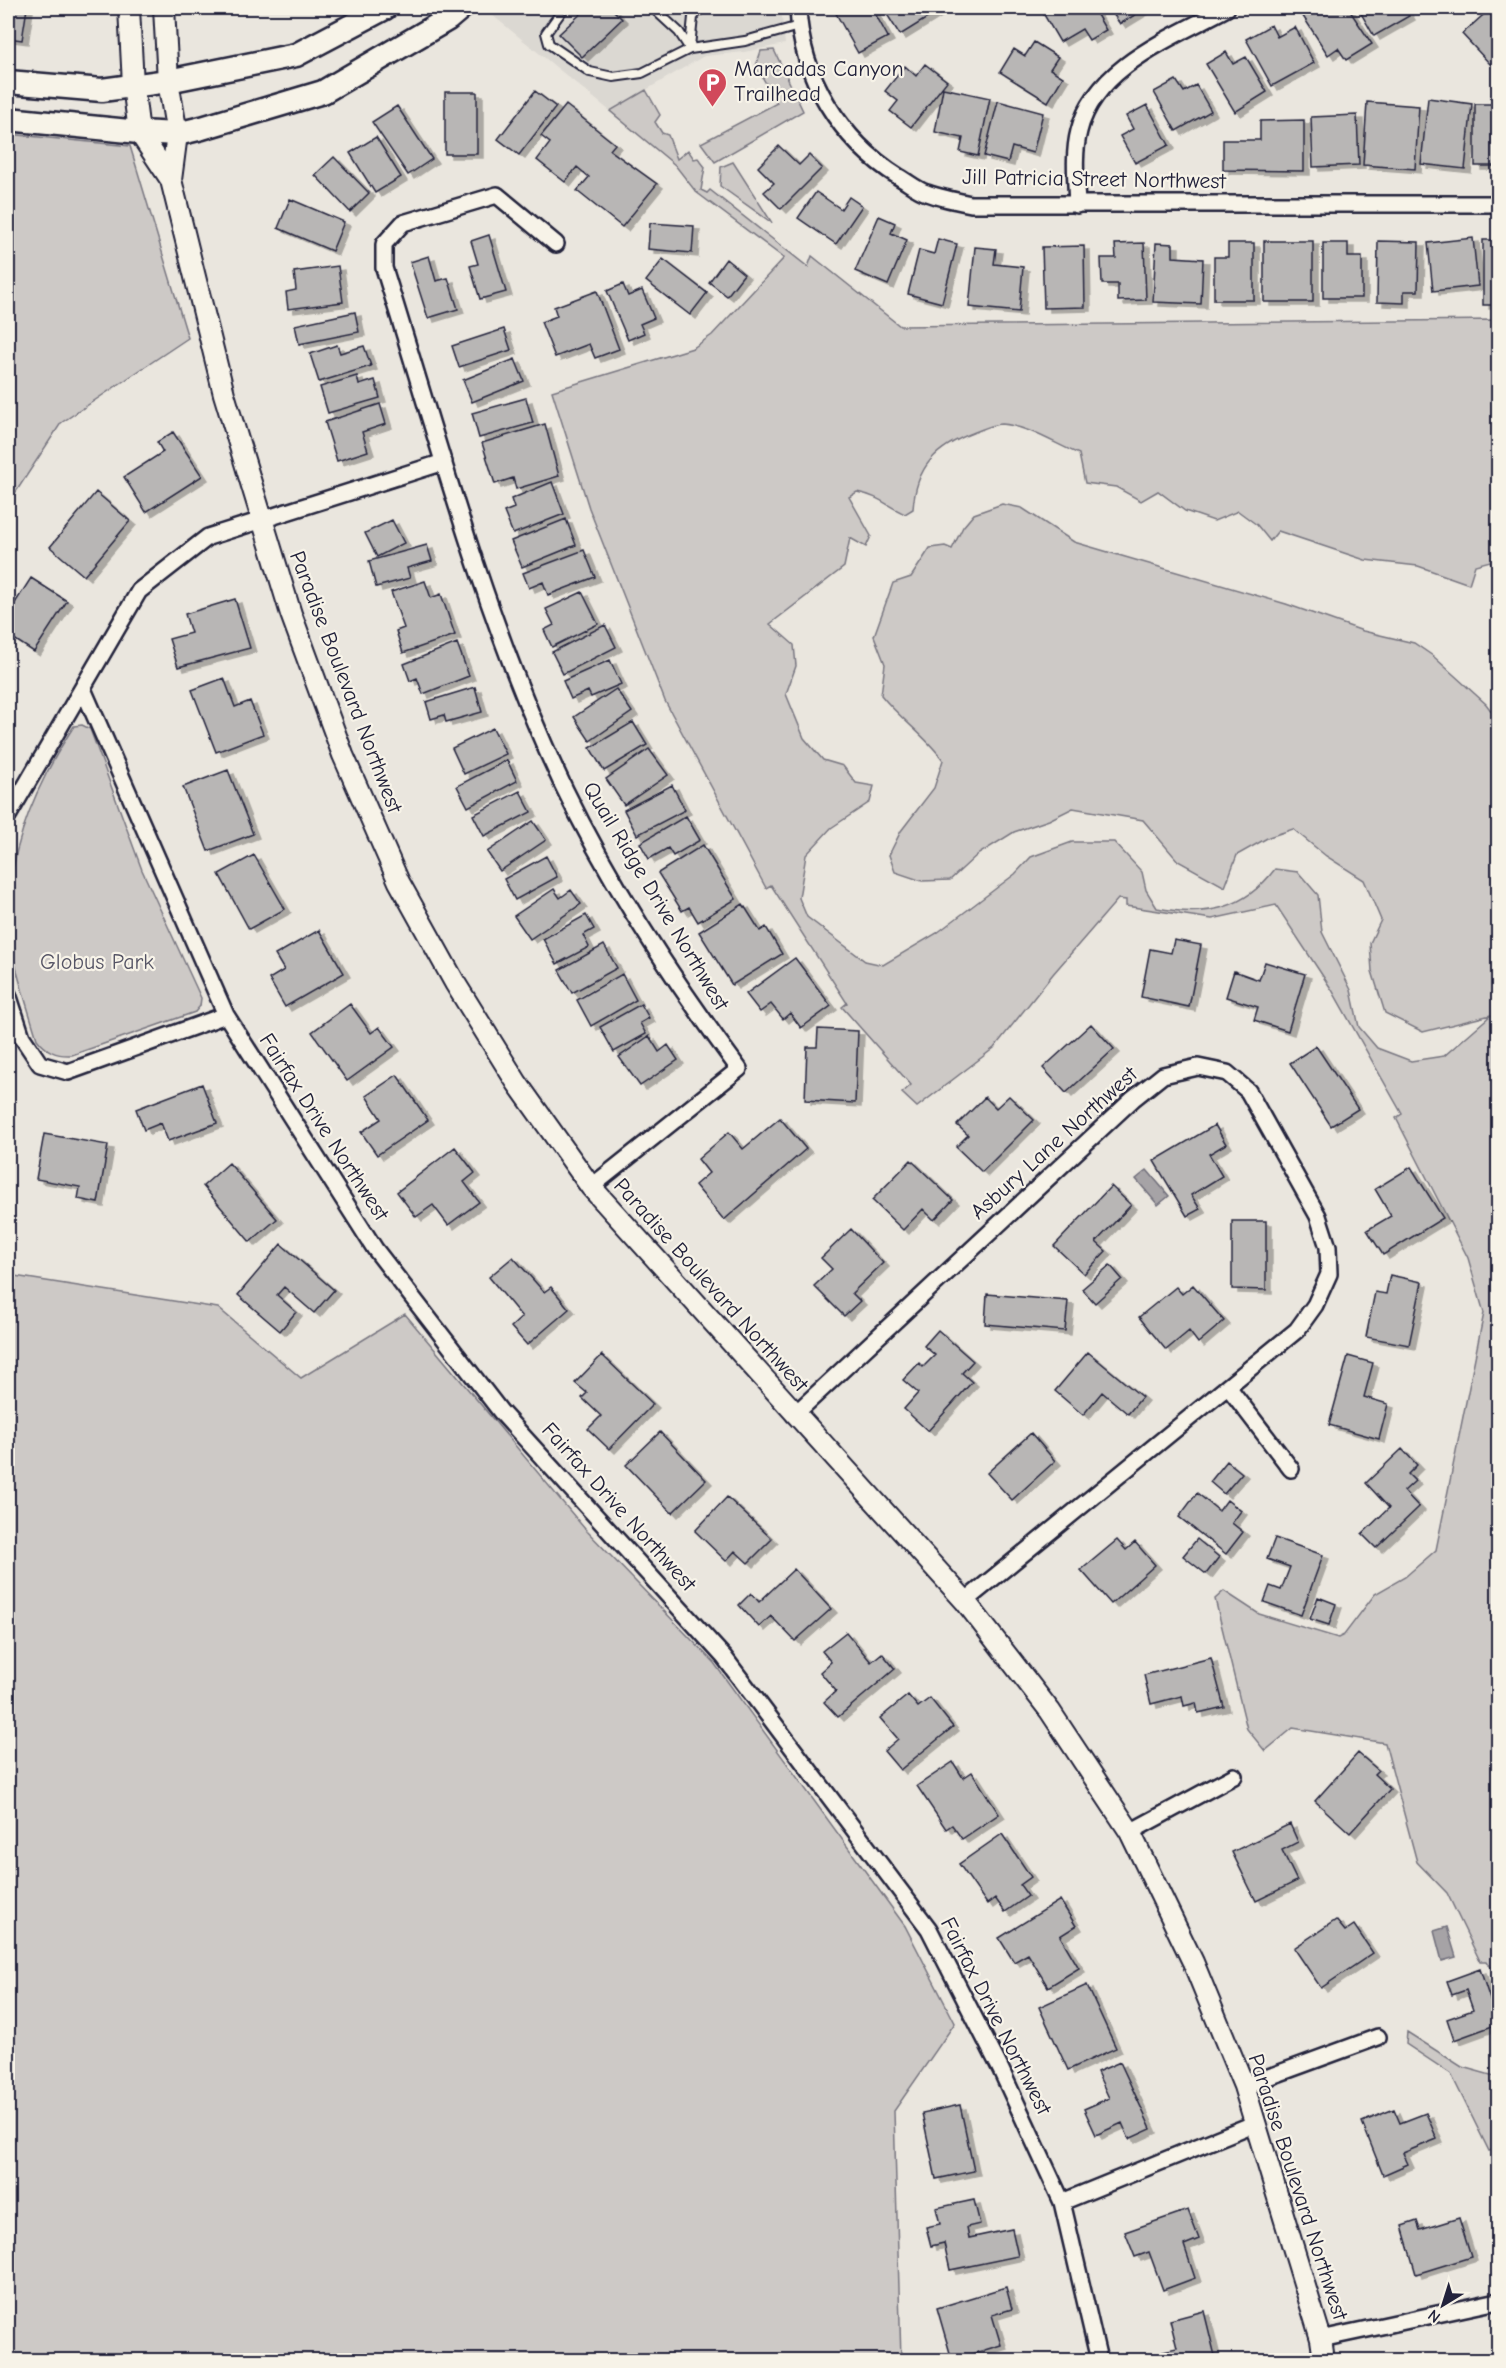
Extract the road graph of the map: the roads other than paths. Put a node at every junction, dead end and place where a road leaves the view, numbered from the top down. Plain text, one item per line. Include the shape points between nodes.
1 (129, 8) edge
2 (164, 8) edge
3 (385, 8) edge
4 (461, 8) edge
5 (564, 8) edge
6 (653, 8) edge
7 (701, 8) edge
8 (798, 8) edge
9 (1227, 8) edge
10 (799, 26) junction
11 (690, 49) junction
12 (168, 81) junction
13 (8, 82) edge
14 (133, 85) junction
15 (8, 119) edge
16 (139, 132) junction
17 (177, 134) junction
18 (171, 180) junction
19 (1498, 204) edge
20 (1077, 205) junction
21 (556, 244) dead end
22 (444, 462) junction
23 (261, 519) junction
24 (83, 689) junction
25 (8, 816) edge
26 (8, 994) edge
27 (226, 1015) junction
28 (591, 1187) junction
29 (1229, 1388) junction
30 (794, 1415) junction
31 (1291, 1468) dead end
32 (965, 1601) junction
33 (1234, 1776) dead end
34 (1130, 1832) junction
35 (1378, 2037) dead end
36 (1244, 2086) junction
37 (1257, 2123) junction
38 (1062, 2202) junction
39 (1498, 2301) edge
40 (1321, 2339) junction
41 (1099, 2361) edge
42 (1324, 2361) edge

1 - 14 street, Paradise Boulevard Northwest
2 - 12 street, Paradise Boulevard Northwest
3 - 12 main road via 296,56
4 - 17 main road via 323,92
5 - 11 lane via 546,33 549,44 590,72 613,77 642,73
6 - 11 lane via 679,32
7 - 11 lane via 693,17
8 - 10 street, Jill Patricia Street Northwest
9 - 20 street via 1122,67 1103,85 1079,131
10 - 11 lane via 745,41
10 - 20 street, Jill Patricia Street Northwest via 806,59 822,96 842,128 881,166 925,193 971,204
12 - 14 main road
12 - 17 street, Paradise Boulevard Northwest
13 - 14 main road via 102,90
14 - 16 street, Paradise Boulevard Northwest
15 - 16 main road
16 - 17 main road
16 - 18 street, Paradise Boulevard Northwest
17 - 18 street, Paradise Boulevard Northwest
18 - 23 street, Paradise Boulevard Northwest via 224,394
19 - 20 street, Jill Patricia Street Northwest
21 - 22 street, Quail Ridge Drive Northwest via 497,195 403,223 384,244 384,268
22 - 23 street
22 - 28 street, Quail Ridge Drive Northwest via 508,659 545,746 589,836 683,994 739,1069
23 - 24 street via 208,537 140,591
23 - 28 street, Paradise Boulevard Northwest via 343,755 399,882 516,1083
24 - 25 street
24 - 27 street, Fairfax Drive Northwest
26 - 27 street via 22,1037 40,1064 68,1072
27 - 38 street, Fairfax Drive Northwest via 375,1249 501,1412 724,1657 929,1929
28 - 30 street, Paradise Boulevard Northwest
29 - 30 street, Asbury Lane Northwest via 1298,1330 1329,1274 1329,1247 1318,1216 1248,1091 1227,1073 1198,1067 1163,1075 1133,1099
29 - 31 street
29 - 32 street, Asbury Lane Northwest via 1170,1431
30 - 32 street, Paradise Boulevard Northwest
32 - 34 street, Paradise Boulevard Northwest via 1050,1711
33 - 34 street
34 - 36 street, Paradise Boulevard Northwest via 1193,1962
35 - 36 street
36 - 37 street, Paradise Boulevard Northwest
37 - 38 street
37 - 40 street, Paradise Boulevard Northwest
38 - 41 street, Fairfax Drive Northwest
39 - 40 street
40 - 42 street, Paradise Boulevard Northwest

